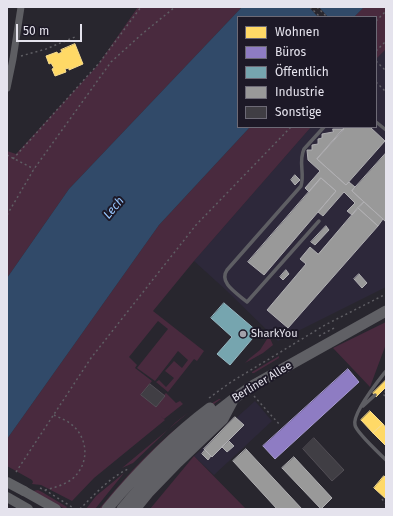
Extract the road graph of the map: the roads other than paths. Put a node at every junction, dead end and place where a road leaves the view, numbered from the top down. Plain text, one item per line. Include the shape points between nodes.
1 (21, 7) edge
2 (7, 88) edge
3 (377, 123) edge
4 (323, 128) edge
5 (386, 130) edge
6 (319, 221) dead end
7 (386, 311) edge
8 (386, 371) edge
9 (375, 395) dead end
10 (234, 398) junction
11 (359, 409) junction
12 (386, 460) edge
13 (7, 482) edge
14 (7, 497) edge
15 (28, 509) edge
16 (56, 509) edge
17 (107, 509) edge
18 (122, 509) edge
19 (135, 509) edge

1 - 2 street
3 - 5 lane
4 - 6 lane via 302,153 301,186 227,270 224,274 226,284 247,302
7 - 10 main road, Berliner Allee
8 - 11 lane
9 - 11 lane
10 - 17 main road via 216,404 190,424 136,474
10 - 18 main road, Berliner Allee via 198,428 148,478
10 - 19 main road via 223,419
11 - 12 lane via 354,418 358,431
13 - 16 main road, bridge
14 - 15 main road

